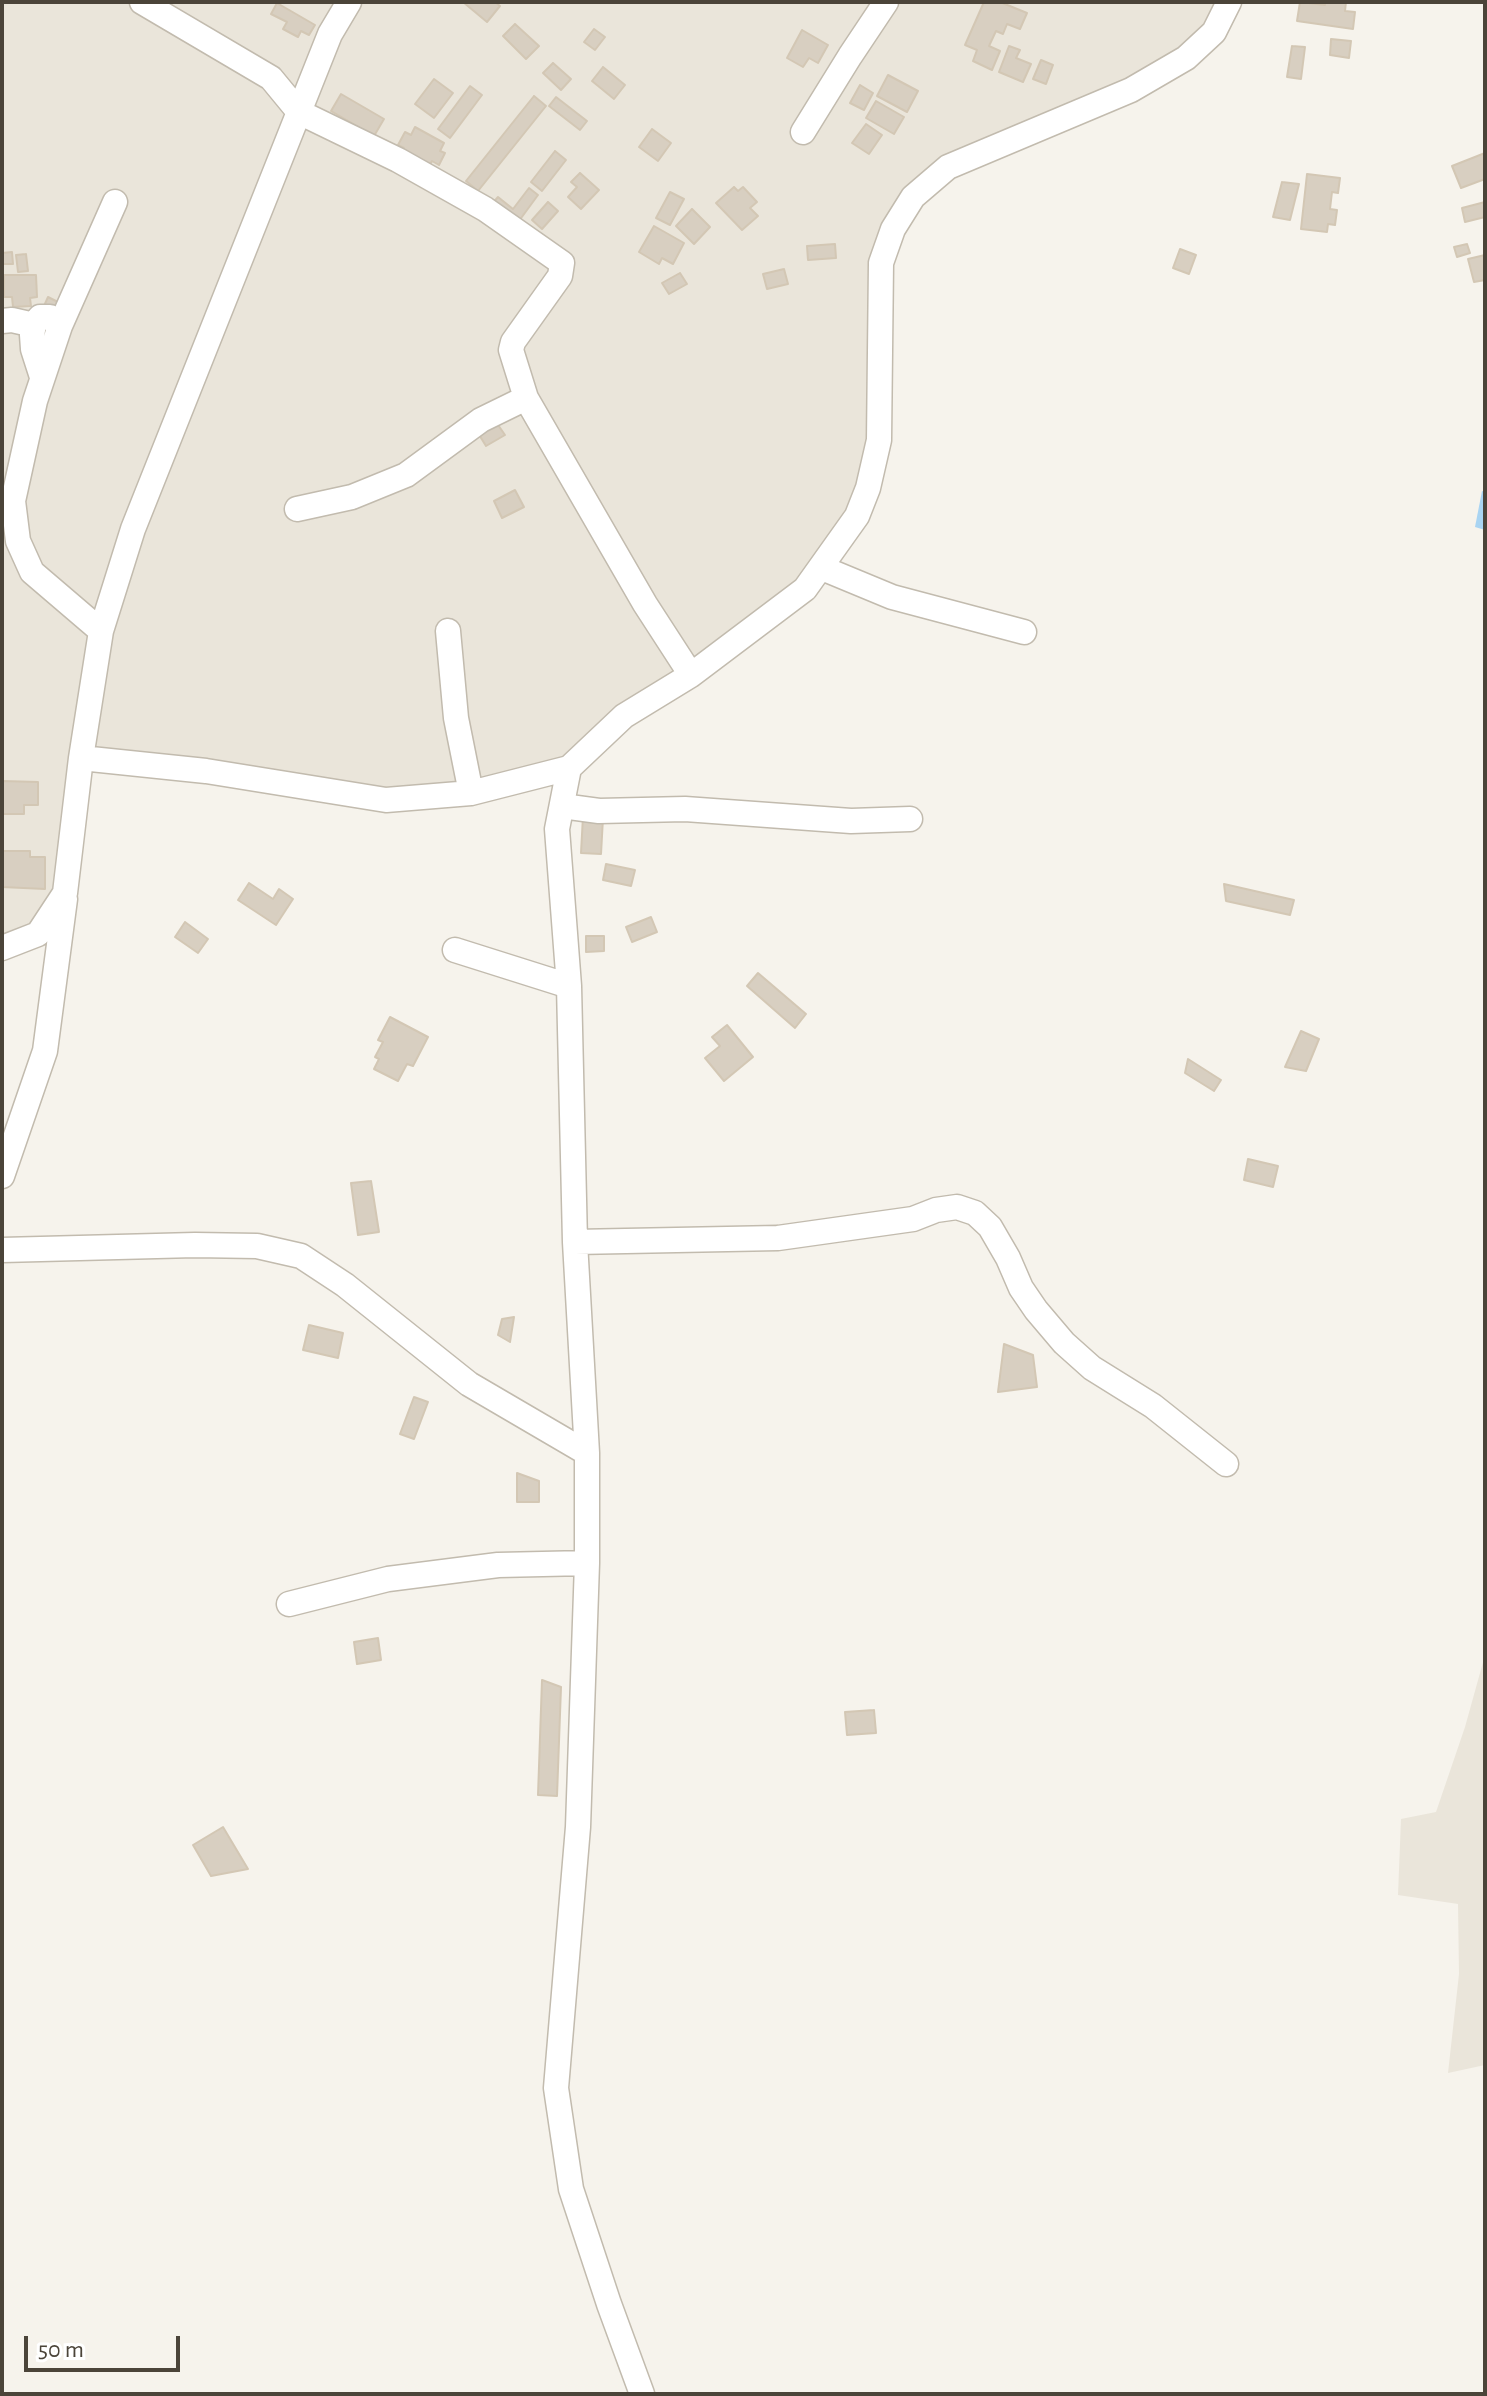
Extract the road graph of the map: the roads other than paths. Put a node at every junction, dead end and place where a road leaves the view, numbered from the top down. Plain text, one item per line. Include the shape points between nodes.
1 (142, 2) edge
2 (349, 2) edge
3 (886, 2) edge
4 (1229, 2) edge
5 (299, 112) junction
6 (803, 132) dead end
7 (115, 202) dead end
8 (2, 321) edge
9 (34, 325) junction
10 (60, 326) junction
11 (42, 377) junction
12 (526, 398) junction
13 (297, 509) dead end
14 (822, 568) junction
15 (101, 631) junction
16 (448, 631) dead end
17 (1024, 632) dead end
18 (691, 675) junction
19 (81, 758) junction
20 (569, 768) junction
21 (471, 793) junction
22 (562, 806) junction
23 (910, 819) dead end
24 (65, 893) junction
25 (2, 948) edge
26 (455, 950) dead end
27 (569, 986) junction
28 (2, 1176) edge
29 (575, 1242) junction
30 (2, 1250) edge
31 (587, 1453) junction
32 (1226, 1464) dead end
33 (587, 1563) junction
34 (289, 1604) dead end
35 (642, 2394) edge

1 - 5 street via 271,78
2 - 5 street via 330,34
3 - 6 street
4 - 14 street via 1214,32 1186,58 1131,90 948,167 913,197 893,229 881,263 879,440 868,488 857,516
5 - 12 street via 485,209 562,263 560,276 513,342
5 - 15 street via 133,529
7 - 10 street
8 - 9 street
9 - 10 street via 40,317 50,317
9 - 11 street via 33,349
10 - 11 street
11 - 15 street via 13,501 18,541 32,572
12 - 13 street via 481,420 406,475 352,497
12 - 18 street
14 - 17 street via 892,597
14 - 18 street via 794,599
15 - 19 street
16 - 21 street via 456,718
18 - 20 street via 624,716
19 - 21 street via 206,771 386,800
19 - 24 street
20 - 21 street
20 - 22 street
22 - 23 street via 851,821
22 - 27 street via 557,829
24 - 25 street via 38,934
24 - 28 street via 45,1051
26 - 27 street
27 - 29 street
29 - 31 street
29 - 32 street via 778,1238 913,1219 957,1207 975,1213 990,1227 1021,1288 1064,1343
30 - 31 street via 257,1246 301,1256 469,1384
31 - 33 street
33 - 34 street via 498,1565 388,1579
33 - 35 street via 578,1827 556,2088 571,2189

